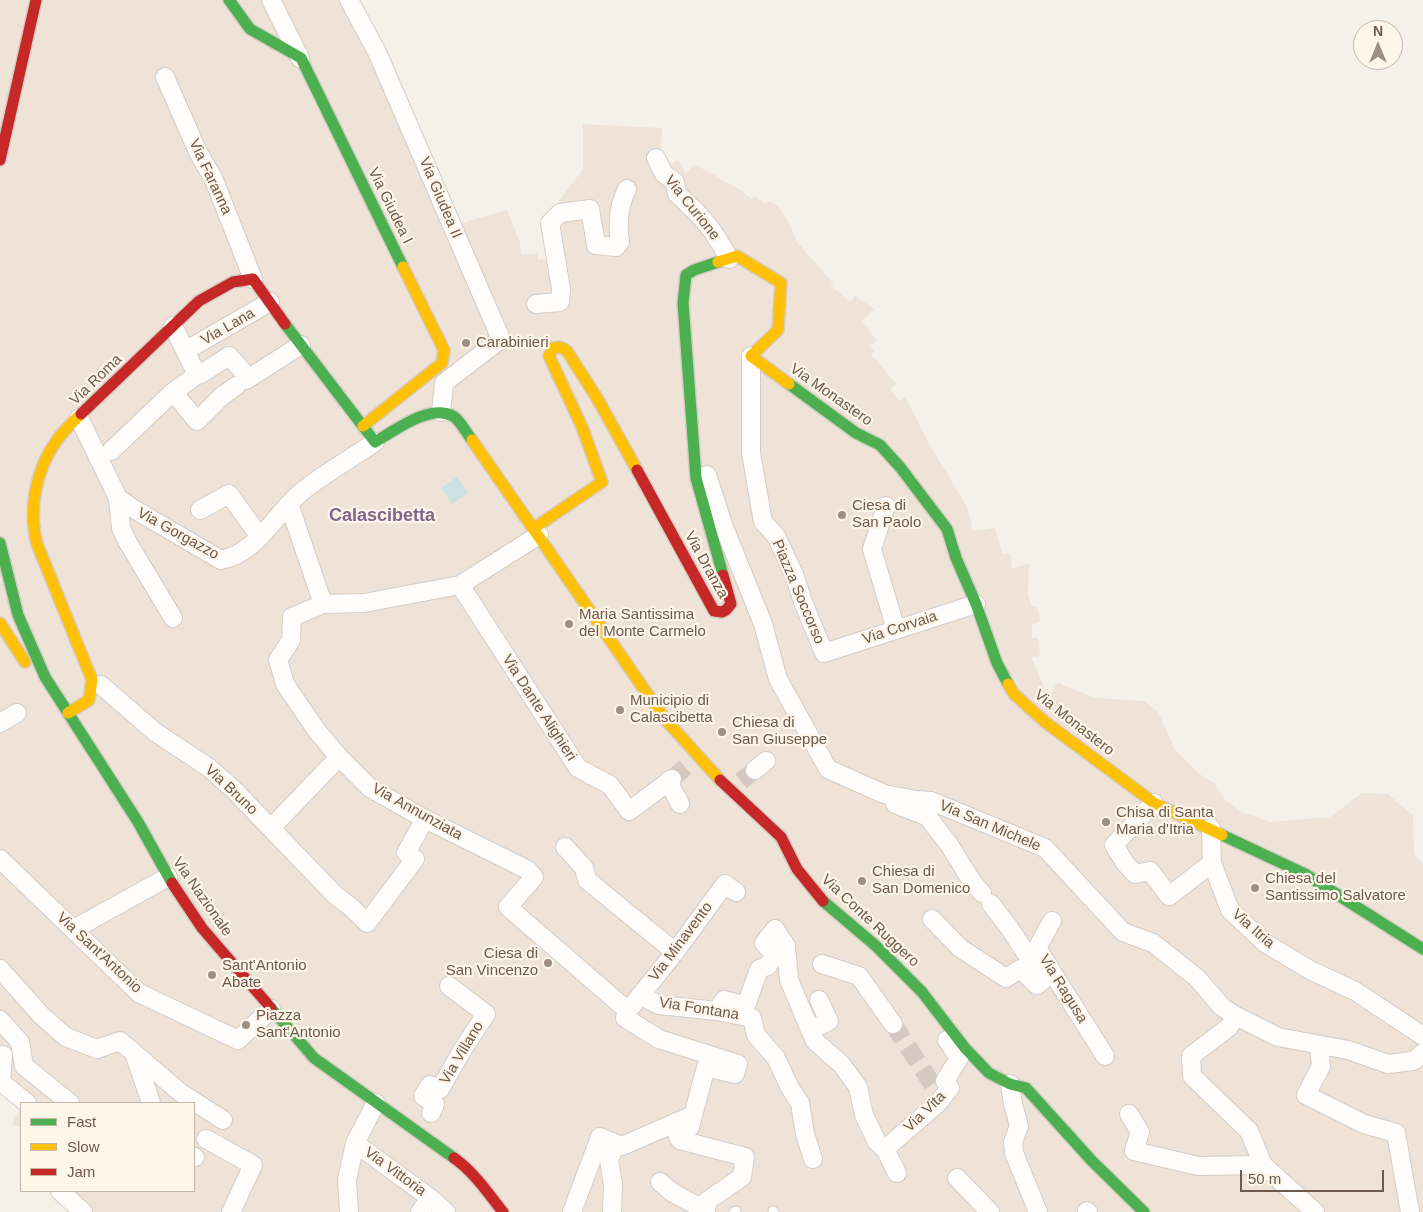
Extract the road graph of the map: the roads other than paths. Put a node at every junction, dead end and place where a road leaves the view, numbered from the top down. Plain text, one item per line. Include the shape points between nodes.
1 (36, 0) edge
2 (229, 0) edge
3 (271, 0) edge
4 (349, 0) edge
5 (301, 58) junction
6 (165, 77) dead end
7 (656, 158) dead end
8 (0, 160) edge
9 (627, 189) dead end
10 (729, 259) junction
11 (253, 279) junction
12 (270, 302) junction
13 (536, 304) dead end
14 (173, 326) junction
15 (301, 345) junction
16 (186, 351) junction
17 (750, 356) junction
18 (197, 375) junction
19 (244, 382) junction
20 (173, 392) junction
21 (441, 412) junction
22 (78, 418) junction
23 (363, 426) junction
24 (376, 442) junction
25 (111, 451) dead end
26 (696, 472) junction
27 (118, 498) junction
28 (290, 504) junction
29 (886, 506) dead end
30 (200, 510) dead end
31 (536, 532) junction
32 (260, 537) junction
33 (0, 543) edge
34 (462, 588) junction
35 (976, 604) junction
36 (319, 605) junction
37 (173, 618) dead end
38 (0, 623) edge
39 (896, 630) junction
40 (824, 653) joint
41 (45, 677) junction
42 (100, 685) dead end
43 (17, 712) dead end
44 (68, 714) junction
45 (0, 723) edge
46 (339, 757) junction
47 (884, 794) junction
48 (1154, 803) junction
49 (680, 804) dead end
50 (425, 819) junction
51 (271, 828) junction
52 (1211, 828) junction
53 (565, 847) dead end
54 (0, 859) edge
55 (1212, 864) junction
56 (168, 877) junction
57 (736, 892) dead end
58 (932, 919) dead end
59 (1052, 921) dead end
60 (74, 929) junction
61 (1423, 949) edge
62 (675, 952) junction
63 (822, 964) dead end
64 (2, 974) edge
65 (449, 986) dead end
66 (640, 995) junction
67 (819, 1000) dead end
68 (272, 1009) junction
69 (628, 1011) junction
70 (717, 1011) junction
71 (1236, 1016) junction
72 (0, 1020) edge
73 (946, 1022) junction
74 (893, 1024) tunnel mouth
75 (810, 1030) junction
76 (1416, 1032) edge
77 (1319, 1046) junction
78 (127, 1047) junction
79 (1423, 1053) edge
80 (22, 1055) junction
81 (1, 1056) edge
82 (1105, 1056) dead end
83 (1010, 1084) junction
84 (26, 1102) edge
85 (69, 1102) edge
86 (151, 1102) edge
87 (376, 1103) junction
88 (1129, 1114) dead end
89 (692, 1116) junction
90 (223, 1120) dead end
91 (425, 1124) junction
92 (206, 1139) dead end
93 (355, 1142) junction
94 (616, 1144) junction
95 (885, 1149) junction
96 (814, 1159) dead end
97 (1263, 1165) junction
98 (897, 1173) dead end
99 (957, 1178) dead end
100 (660, 1182) dead end
101 (61, 1192) edge
102 (425, 1205) edge
103 (705, 1211) edge
104 (83, 1212) edge
105 (231, 1212) edge
106 (349, 1212) edge
107 (446, 1212) edge
108 (503, 1212) edge
109 (572, 1212) edge
110 (612, 1212) edge
111 (990, 1212) edge
112 (1038, 1212) edge
113 (1144, 1212) edge
114 (1315, 1212) edge
115 (1410, 1212) edge

1 - 8 street
2 - 5 street via 250,30
3 - 5 street
4 - 21 street, Via Giudea II via 378,52 501,339 444,383
5 - 23 street, Via Giudea I via 444,350 442,363 435,370
6 - 11 street, Via Faranna via 214,180
7 - 10 street, Via Curione via 664,174 675,182 677,194 700,215
9 - 13 street via 620,202 620,242 616,247 596,245 590,209 560,213 550,223 561,289 560,302
10 - 17 street via 737,256 781,283 778,330
10 - 26 street, Via Dranza via 694,270 686,276 683,303
11 - 12 street
11 - 14 street, Via Roma via 232,282 199,301
12 - 15 street
12 - 16 street, Via Lana
14 - 16 street
14 - 22 street, Via Roma
15 - 19 street
15 - 23 street
16 - 18 street
17 - 35 street, Via Monastero via 856,432 880,445 947,529
17 - 40 street, Piazza Soccorso via 751,453 763,522 776,536 794,574
18 - 19 street via 229,356
18 - 20 street
19 - 20 street via 222,396 197,421
20 - 25 street
21 - 24 street via 424,415
21 - 31 street, Via Conte Ruggero via 459,422
22 - 27 street, Via Gorgazzo
22 - 44 street, Via Roma via 55,441 43,466 35,495 33,522 36,544 92,680 89,700
23 - 24 street
24 - 28 street, Via Gorgazzo via 303,490
26 - 31 street, Via Dranza via 731,604 720,613 714,611 597,398 567,351 558,346 550,350 549,356 582,427 602,482
26 - 47 street, Via San Michele via 706,471 724,527 763,624 778,680 828,769
27 - 32 street, Via Gorgazzo via 221,560 233,558
27 - 37 street, Via Gorgazzo via 121,528
28 - 32 street, Via Gorgazzo
28 - 36 street
29 - 39 street via 872,548
30 - 32 street via 229,494
31 - 34 street
31 - 73 street, Via Conte Ruggero via 693,762 748,775 796,869 820,898 876,946 922,992
33 - 41 street, Via Nazionale via 18,615
34 - 36 street via 364,603
34 - 49 street, Via Dante Alighieri via 578,768 610,785 629,811 670,780
35 - 39 street, Via Corvaia
35 - 48 street, Via Monastero via 997,663 1014,694 1045,722
36 - 46 street, Via Annunziata via 292,618 291,640 278,660 285,684
38 - 41 street via 27,666
39 - 40 street, Via Corvaia
41 - 44 street, Via Nazionale
42 - 51 street, Via Bruno via 155,732 208,766
43 - 45 street
44 - 56 street, Via Nazionale via 138,822
46 - 50 street, Via Annunziata via 370,788
46 - 51 street
47 - 58 street via 893,803 928,817 973,883 1008,926 1042,981 1037,985 1020,969 1006,978 960,948
47 - 71 street, Via San Michele via 931,800 1045,848 1122,932 1153,943 1197,978 1222,1007
48 - 52 street, Via Monastero
48 - 55 street via 1114,845 1135,874 1150,871 1169,896
50 - 51 street, Via Bruno via 406,853 415,859 367,923 335,895
50 - 69 street, Via Annunziata via 528,870 534,878 508,907
52 - 55 street, Via Itria
52 - 61 street, Via Monastero via 1305,874
53 - 62 street via 584,868 587,880
54 - 60 street, Via Sant'Antonio
55 - 76 street, Via Itria via 1230,910 1265,943 1310,970 1355,991
56 - 60 street
56 - 68 street, Via Nazionale via 202,928
57 - 62 street, Via Minavento via 726,884
59 - 82 street, Via Ragusa via 1037,948
60 - 68 street, Via Sant'Antonio via 139,992 238,1040
62 - 66 street, Via Minavento
63 - 74 street via 859,976
64 - 78 street via 66,1037 97,1049
65 - 91 street, Via Villano via 486,1014 440,1090 430,1085 423,1096 435,1104
66 - 69 street, Via Minavento
66 - 70 street, Via Fontana via 659,1005
67 - 75 street via 829,1021
68 - 87 street, Via Nazionale via 314,1058
69 - 89 street via 625,1018 659,1039 738,1064 735,1074 706,1067
70 - 75 street via 724,1000 746,1006 759,969 768,966 774,955 764,943 774,929 786,946 790,980
70 - 96 street, Via Fontana via 752,1018 756,1035 776,1058 800,1103 805,1134
71 - 77 street, Via San Michele via 1278,1037
71 - 97 street via 1229,1026 1191,1056 1192,1076 1248,1131
72 - 80 street via 20,1042
73 - 83 street, Via Conte Ruggero via 989,1073
73 - 95 street, Via Vita via 947,1041 959,1058 944,1081 950,1088
75 - 95 street via 815,1042 842,1065 858,1087 864,1115 877,1142
77 - 79 street, Via San Michele via 1348,1050 1388,1064 1413,1060
77 - 115 street via 1321,1066 1306,1094 1364,1124 1396,1133
78 - 86 street
78 - 90 street via 182,1093
80 - 81 street
80 - 85 street via 24,1066
81 - 84 street via 1,1082
83 - 112 street via 1019,1126 1013,1142 1014,1153
83 - 113 street, Via Conte Ruggero via 1026,1088 1092,1161
87 - 91 street, Via Nazionale
87 - 93 street, Via Vittoria
88 - 97 street via 1140,1132 1134,1152 1198,1166
89 - 94 street via 622,1146
89 - 103 street via 690,1127 678,1136 680,1140 745,1157 742,1177 707,1201
91 - 108 street, Via Nazionale
92 - 105 street via 253,1165
93 - 102 street, Via Vittoria
93 - 106 street via 347,1180
94 - 109 street via 600,1137
94 - 110 street via 609,1160 613,1184
95 - 98 street
97 - 114 street
99 - 111 street
100 - 103 street
101 - 104 street
102 - 107 street, Via Vittoria

